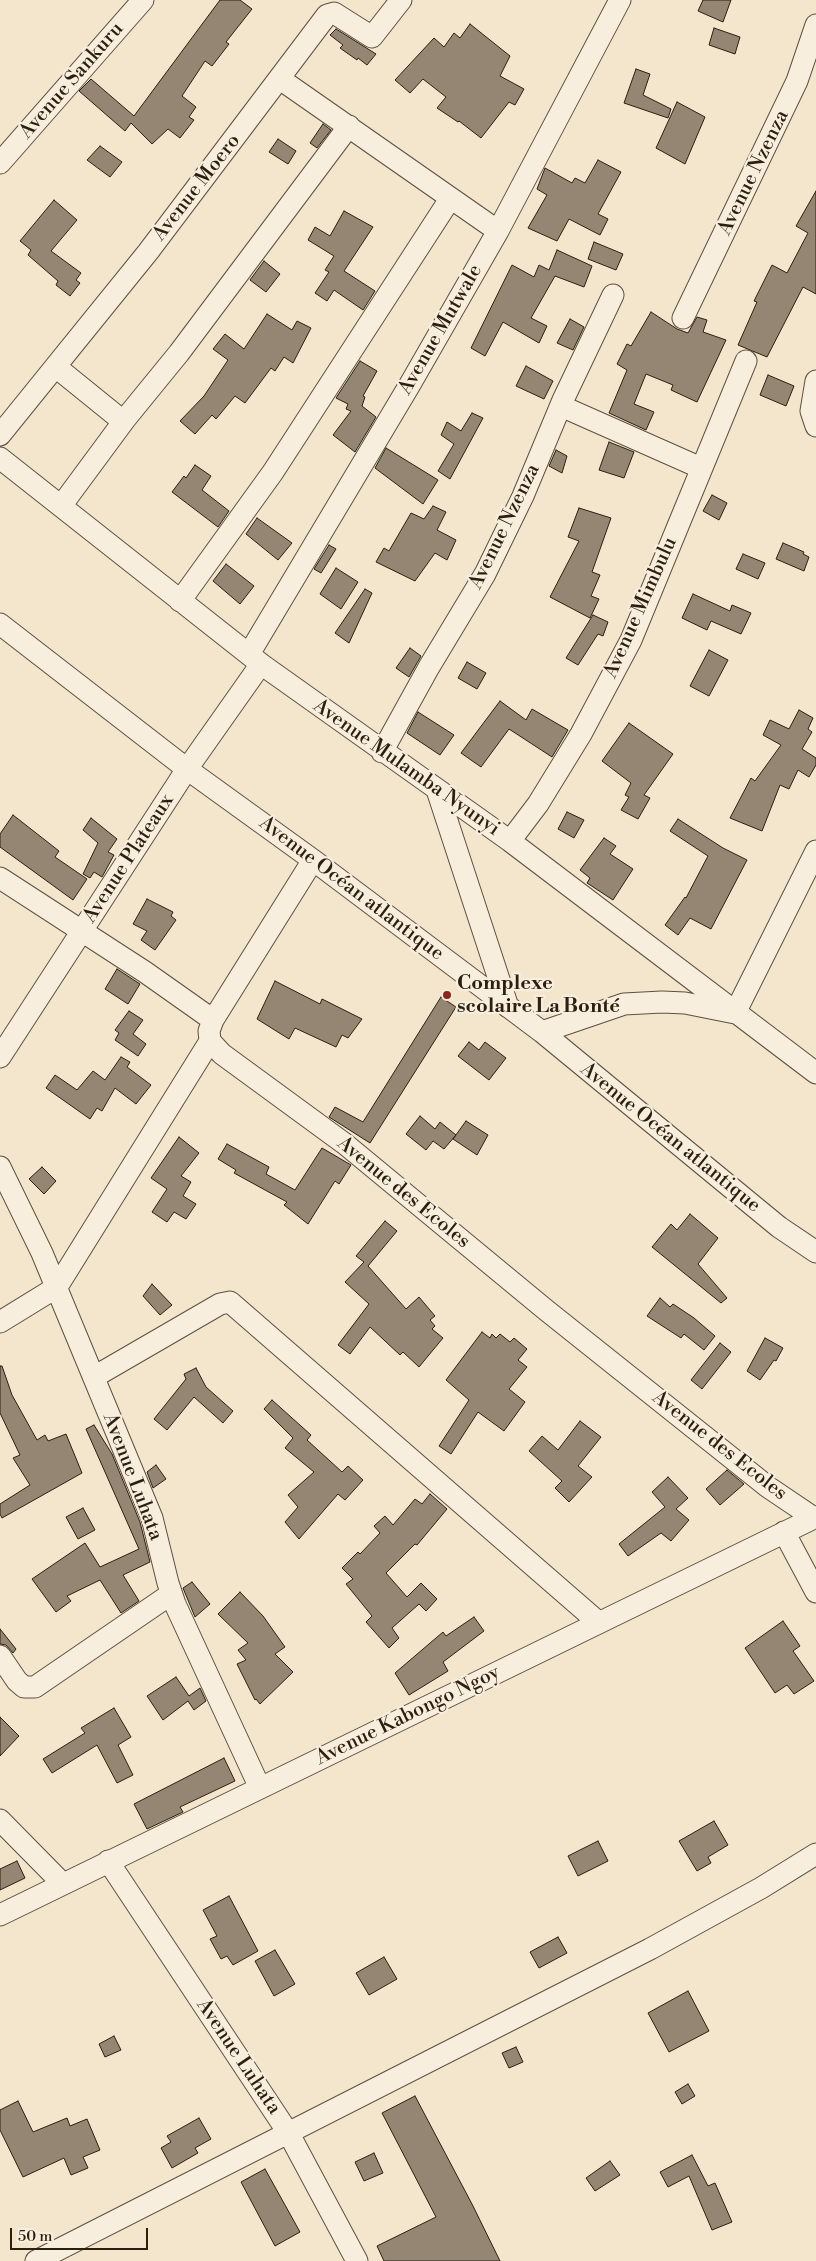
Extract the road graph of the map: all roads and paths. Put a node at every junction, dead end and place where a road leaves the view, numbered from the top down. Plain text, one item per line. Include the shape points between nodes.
1 (143, 0) edge
2 (401, 0) edge
3 (620, 0) edge
4 (816, 25) edge
5 (280, 79) junction
6 (349, 126) junction
7 (0, 162) edge
8 (450, 199) junction
9 (498, 231) junction
10 (613, 295) dead end
11 (683, 318) dead end
12 (746, 361) dead end
13 (56, 367) junction
14 (816, 382) edge
15 (561, 406) junction
16 (126, 418) junction
17 (816, 426) edge
18 (0, 435) edge
19 (0, 458) edge
20 (700, 468) junction
21 (61, 506) junction
22 (180, 601) junction
23 (0, 624) edge
24 (255, 659) junction
25 (382, 752) junction
26 (187, 769) junction
27 (437, 790) junction
28 (510, 841) junction
29 (816, 851) edge
30 (313, 860) junction
31 (0, 878) edge
32 (82, 931) junction
33 (508, 1007) junction
34 (735, 1013) junction
35 (213, 1020) junction
36 (542, 1032) junction
37 (210, 1041) junction
38 (0, 1057) edge
39 (816, 1073) edge
40 (0, 1167) edge
41 (816, 1252) edge
42 (56, 1287) junction
43 (0, 1322) edge
44 (94, 1378) junction
45 (815, 1518) edge
46 (784, 1532) junction
47 (816, 1592) edge
48 (171, 1594) junction
49 (598, 1622) junction
50 (0, 1656) edge
51 (260, 1788) junction
52 (0, 1820) edge
53 (816, 1854) edge
54 (108, 1861) junction
55 (62, 1883) junction
56 (0, 1914) edge
57 (289, 2134) junction
58 (36, 2261) edge
59 (357, 2261) edge

1 - 7 street, Avenue Sankuru
2 - 5 street, Avenue Moero via 372,37 334,13 329,14
3 - 9 street, Avenue Mutwale
4 - 11 street, Avenue Nzenza via 797,81
5 - 6 street
5 - 13 street, Avenue Moero
6 - 8 street
6 - 16 street
8 - 9 street
8 - 22 street via 273,472
9 - 24 street, Avenue Mutwale
10 - 15 street, Avenue Nzenza
12 - 20 street, Avenue Mimbulu
13 - 16 street via 119,418
13 - 18 street, Avenue Moero
14 - 17 street via 811,411
15 - 20 street
15 - 25 street, Avenue Nzenza via 485,574 428,667
16 - 21 street
19 - 21 street, Avenue Mulamba Nyunyi
20 - 28 street, Avenue Mimbulu via 631,640 576,742 538,804
21 - 22 street, Avenue Mulamba Nyunyi
22 - 24 street, Avenue Mulamba Nyunyi
23 - 26 street, Avenue Océan atlantique
24 - 25 street, Avenue Mulamba Nyunyi
24 - 26 street, Avenue Plateaux
25 - 27 street, Avenue Mulamba Nyunyi
26 - 30 street, Avenue Océan atlantique
26 - 32 street, Avenue Plateaux
27 - 28 street, Avenue Mulamba Nyunyi
27 - 33 street
28 - 34 street, Avenue Mulamba Nyunyi
29 - 34 street
30 - 33 street, Avenue Océan atlantique
30 - 35 street
31 - 32 street
32 - 35 street
32 - 38 street, Avenue Plateaux
33 - 36 street, Avenue Océan atlantique
34 - 36 street via 677,1003 624,1004
34 - 39 street, Avenue Mulamba Nyunyi
35 - 37 street
36 - 41 street, Avenue Océan atlantique via 779,1227
37 - 42 street
37 - 45 street, Avenue des Ecoles via 235,1064 345,1144 752,1474
40 - 42 street, Avenue Luhata
42 - 43 street
42 - 44 street, Avenue Luhata
44 - 48 street, Avenue Luhata via 152,1518
44 - 49 street via 220,1304 230,1302
45 - 46 street, Avenue Kabongo Ngoy
46 - 47 street, Avenue des Ecoles
46 - 49 street, Avenue Kabongo Ngoy via 689,1581
48 - 50 street via 35,1687 24,1687 17,1681
48 - 51 street, Avenue Luhata
49 - 51 street, Avenue Kabongo Ngoy
51 - 54 street, Avenue Kabongo Ngoy
52 - 55 street
53 - 57 street via 650,1949
54 - 55 street, Avenue Kabongo Ngoy
54 - 57 street, Avenue Luhata
55 - 56 street, Avenue Kabongo Ngoy
57 - 58 street
57 - 59 street, Avenue Luhata

